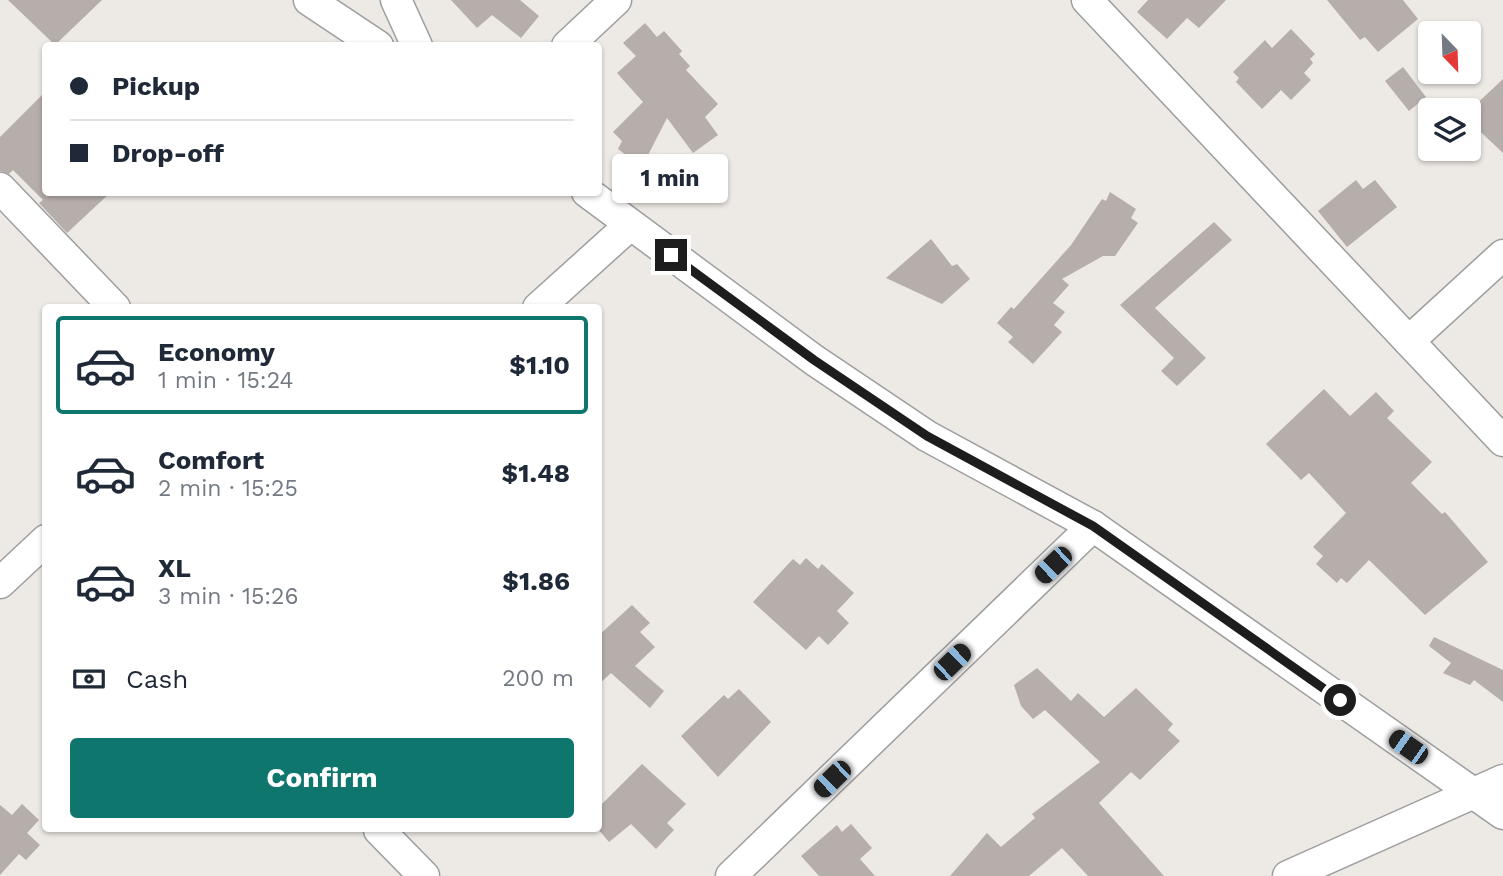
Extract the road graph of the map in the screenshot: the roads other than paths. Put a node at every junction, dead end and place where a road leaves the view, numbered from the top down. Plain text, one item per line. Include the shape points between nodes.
1 (309, 0) edge
2 (396, 0) edge
3 (616, 0) edge
4 (1087, 0) edge
5 (372, 42) edge
6 (415, 42) edge
7 (571, 42) edge
8 (0, 188) edge
9 (592, 196) edge
10 (630, 225) junction
11 (1503, 255) edge
12 (111, 304) edge
13 (542, 304) edge
14 (1409, 341) junction
15 (1503, 441) edge
16 (1093, 526) junction
17 (42, 544) edge
18 (0, 583) edge
19 (1503, 780) edge
20 (1475, 794) junction
21 (1503, 814) edge
22 (381, 832) edge
23 (424, 876) edge
24 (731, 876) edge
25 (1288, 876) edge

1 - 5 street
2 - 6 street
3 - 7 street
4 - 14 street
8 - 12 street
9 - 10 street
10 - 13 street
10 - 16 street via 927,436
11 - 14 street
14 - 15 street
16 - 20 street
16 - 24 street
17 - 18 street
19 - 20 street
20 - 21 street
20 - 25 street
22 - 23 street

